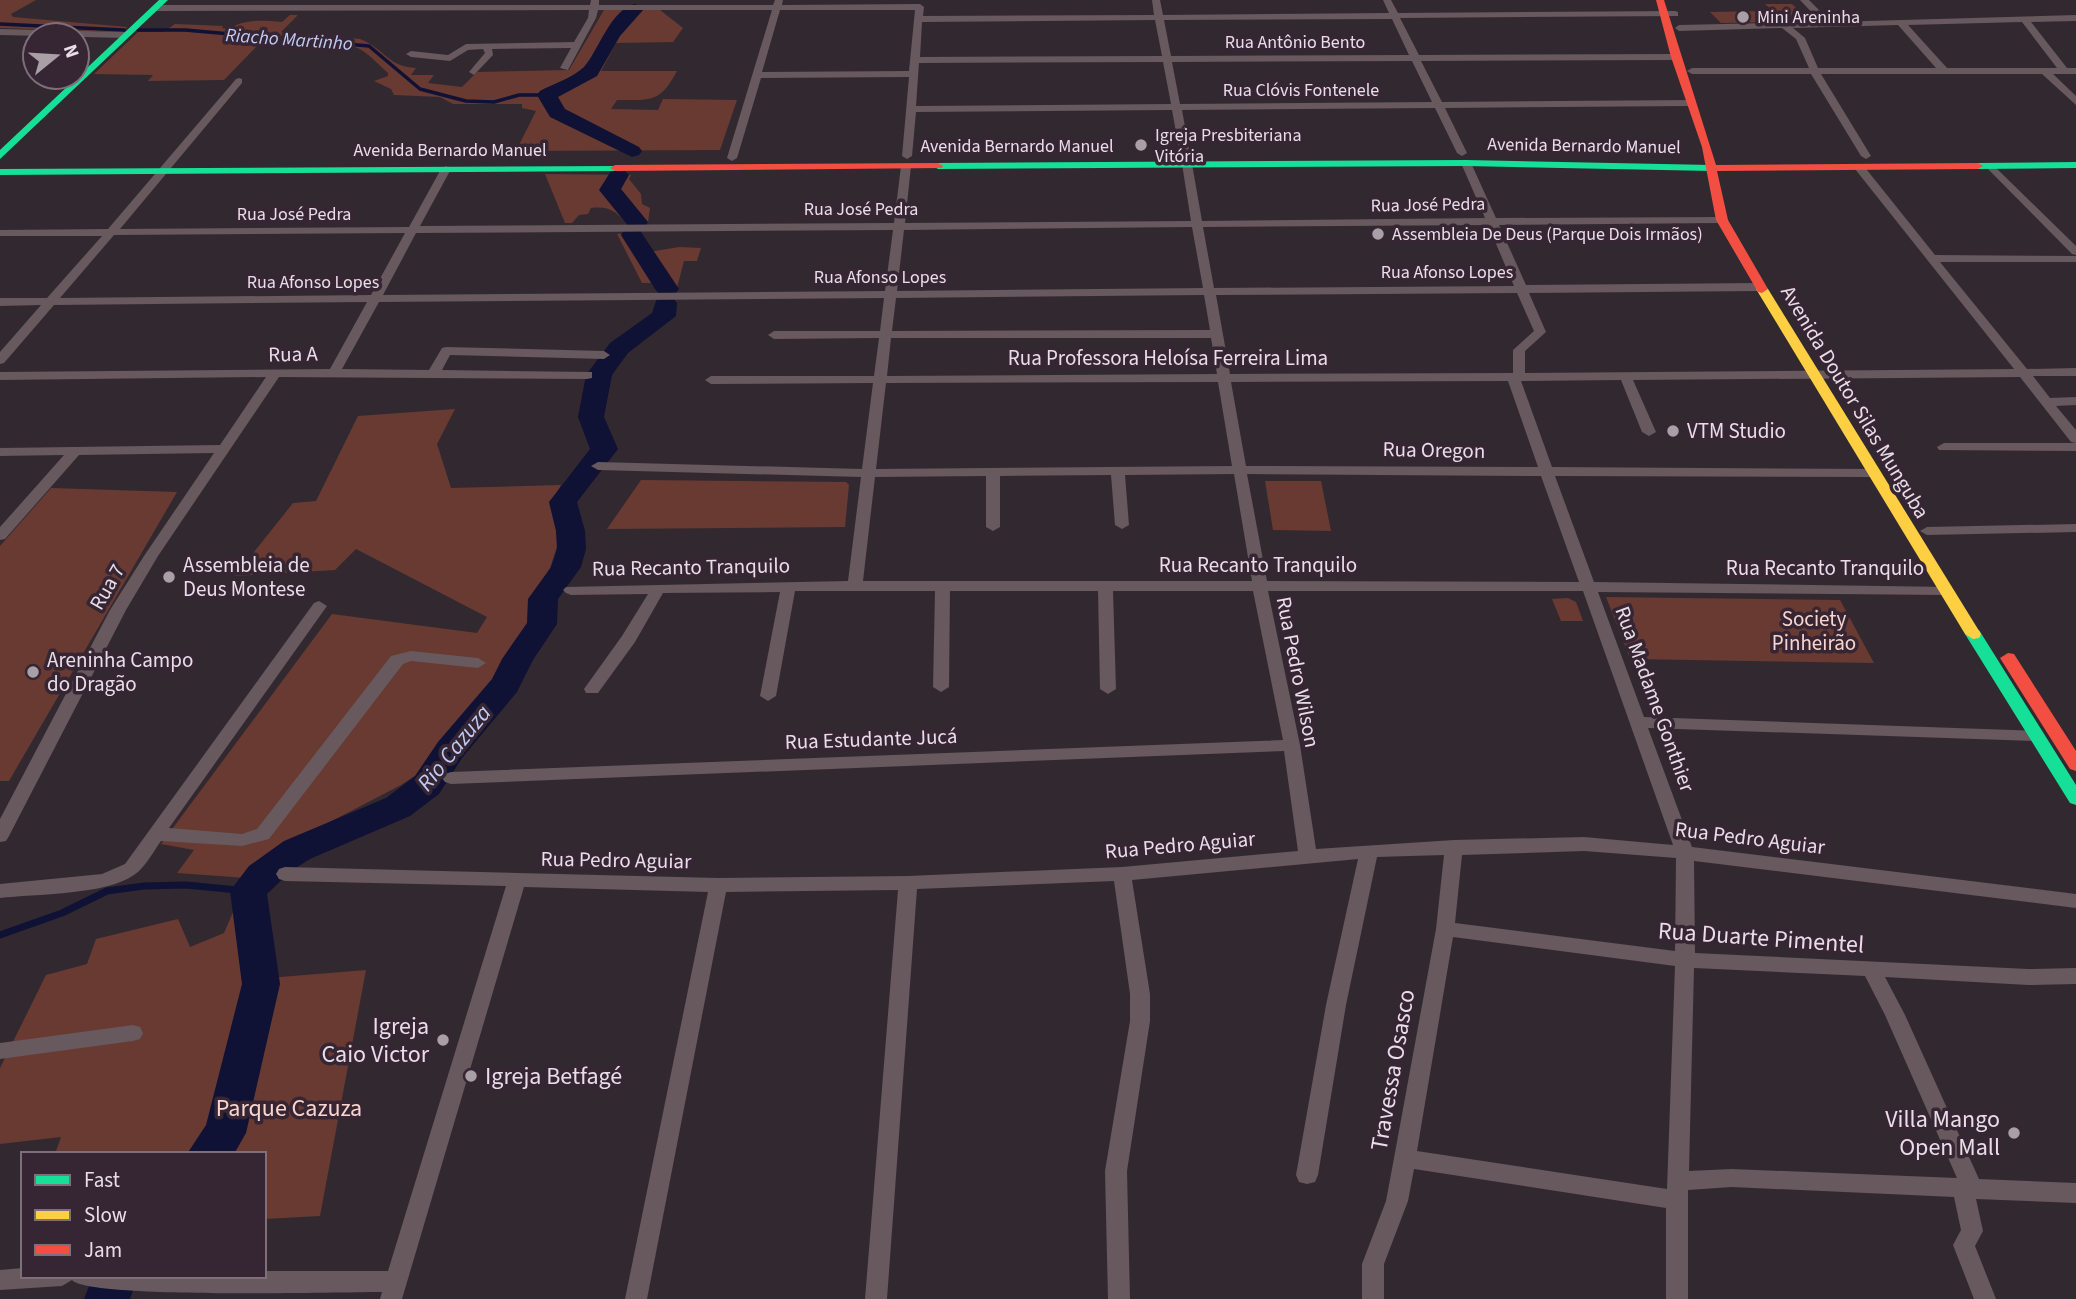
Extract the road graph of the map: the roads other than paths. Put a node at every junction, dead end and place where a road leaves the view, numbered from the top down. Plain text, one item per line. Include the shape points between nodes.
1 (1156, 0) edge
2 (1387, 0) edge
3 (1804, 0) edge
4 (920, 3) edge
5 (160, 4) edge
6 (306, 4) edge
7 (450, 4) edge
8 (595, 4) edge
9 (777, 4) edge
10 (1670, 11) edge
11 (1395, 16) junction
12 (1158, 17) junction
13 (2024, 18) junction
14 (2076, 18) edge
15 (919, 19) junction
16 (1901, 23) junction
17 (1828, 24) junction
18 (1784, 25) junction
19 (0, 32) edge
20 (126, 34) junction
21 (576, 45) junction
22 (487, 48) junction
23 (411, 54) dead end
24 (1416, 57) junction
25 (1675, 57) junction
26 (1167, 59) junction
27 (916, 60) junction
28 (565, 68) dead end
29 (1692, 71) junction
30 (2045, 71) junction
31 (2064, 71) junction
32 (2076, 71) edge
33 (474, 72) dead end
34 (1815, 72) junction
35 (1945, 72) junction
36 (914, 74) junction
37 (758, 75) junction
38 (239, 81) dead end
39 (2076, 102) edge
40 (1691, 103) junction
41 (1439, 104) junction
42 (1176, 106) junction
43 (912, 108) junction
44 (2076, 155) edge
45 (732, 158) junction
46 (1464, 158) junction
47 (0, 159) edge
48 (1186, 160) junction
49 (907, 161) junction
50 (1862, 161) junction
51 (811, 162) junction
52 (1716, 162) junction
53 (271, 165) junction
54 (2076, 165) edge
55 (168, 166) junction
56 (1991, 166) junction
57 (446, 169) junction
58 (0, 172) edge
59 (1722, 220) junction
60 (1492, 221) junction
61 (1196, 225) junction
62 (898, 226) junction
63 (411, 231) junction
64 (110, 232) junction
65 (0, 233) edge
66 (2076, 252) edge
67 (1932, 258) junction
68 (2076, 259) edge
69 (1760, 287) junction
70 (1520, 289) junction
71 (1210, 292) junction
72 (890, 295) junction
73 (375, 299) junction
74 (50, 301) junction
75 (0, 302) edge
76 (1216, 334) junction
77 (775, 335) dead end
78 (885, 335) junction
79 (604, 355) dead end
80 (0, 360) edge
81 (2022, 372) junction
82 (2076, 372) edge
83 (334, 373) junction
84 (275, 374) junction
85 (433, 374) junction
86 (587, 375) dead end
87 (0, 376) edge
88 (1626, 376) junction
89 (1822, 376) junction
90 (1516, 378) junction
91 (879, 379) junction
92 (1224, 379) junction
93 (711, 380) dead end
94 (2076, 401) edge
95 (2045, 402) junction
96 (1649, 432) dead end
97 (2076, 439) edge
98 (1944, 447) dead end
99 (2076, 447) edge
100 (223, 449) junction
101 (75, 451) junction
102 (0, 452) edge
103 (598, 466) dead end
104 (1118, 470) junction
105 (1241, 470) junction
106 (993, 472) junction
107 (870, 473) junction
108 (1547, 473) junction
109 (1875, 473) junction
110 (1122, 525) dead end
111 (993, 527) dead end
112 (2076, 528) edge
113 (1927, 531) junction
114 (0, 536) edge
115 (855, 586) junction
116 (943, 586) junction
117 (1105, 586) junction
118 (788, 587) junction
119 (1260, 587) junction
120 (1590, 587) junction
121 (658, 589) junction
122 (571, 590) dead end
123 (1945, 590) junction
124 (319, 606) dead end
125 (478, 663) dead end
126 (941, 687) dead end
127 (592, 688) dead end
128 (1108, 689) dead end
129 (768, 696) dead end
130 (1639, 722) junction
131 (2056, 733) junction
132 (2076, 733) edge
133 (2036, 735) junction
134 (1293, 745) junction
135 (2076, 765) edge
136 (451, 778) dead end
137 (2076, 799) edge
138 (1, 830) edge
139 (157, 834) junction
140 (1454, 847) junction
141 (1368, 851) junction
142 (1685, 853) junction
143 (1308, 856) junction
144 (285, 874) dead end
145 (1122, 874) junction
146 (517, 881) junction
147 (908, 883) junction
148 (718, 885) junction
149 (0, 891) edge
150 (2076, 901) edge
151 (1445, 929) junction
152 (1685, 960) junction
153 (1871, 969) junction
154 (2076, 976) edge
155 (133, 1034) dead end
156 (0, 1051) edge
157 (1405, 1158) junction
158 (1307, 1175) dead end
159 (1968, 1190) junction
160 (1678, 1191) junction
161 (2076, 1193) edge
162 (31, 1278) edge
163 (100, 1278) edge
164 (0, 1280) edge
165 (393, 1290) edge
166 (636, 1299) edge
167 (876, 1299) edge
168 (1119, 1299) edge
169 (1373, 1299) edge
170 (1677, 1299) edge
171 (1985, 1299) edge

1 - 12 street, Rua Pedro Wilson
2 - 11 street
3 - 17 street
4 - 9 street
4 - 15 street
5 - 6 street
5 - 20 main road
6 - 7 street
7 - 8 street
8 - 9 street
8 - 21 street
9 - 37 street
10 - 11 street
10 - 18 street
10 - 25 main road, Avenida Doutor Silas Munguba
10 - 29 main road, Avenida Doutor Silas Munguba
11 - 12 street
11 - 24 street
12 - 15 street
12 - 26 street, Rua Pedro Wilson
13 - 14 street
13 - 16 street
13 - 31 street
15 - 27 street
16 - 17 street
16 - 35 street
17 - 18 street
18 - 34 street via 1800,38
19 - 20 street
20 - 47 main road
21 - 22 street
21 - 28 street
22 - 23 street via 464,48 450,58
22 - 33 street via 490,53
24 - 25 street, Rua Antônio Bento
24 - 26 street, Rua Antônio Bento
24 - 41 street
25 - 40 main road, Avenida Doutor Silas Munguba
26 - 27 street, Rua Antônio Bento
26 - 42 street, Rua Pedro Wilson
27 - 36 street
29 - 34 street
29 - 52 main road, Avenida Doutor Silas Munguba
30 - 31 street
30 - 35 street
30 - 39 street
31 - 32 street
34 - 35 street
34 - 50 street
36 - 37 street
36 - 43 street
37 - 45 street
38 - 55 street
40 - 41 street, Rua Clóvis Fontenele
40 - 52 main road, Avenida Doutor Silas Munguba
41 - 42 street, Rua Clóvis Fontenele
41 - 46 street
42 - 43 street, Rua Clóvis Fontenele
42 - 48 street, Rua Pedro Wilson
43 - 49 street
44 - 50 main road, Avenida Bernardo Manuel
45 - 51 main road, Avenida Bernardo Manuel
45 - 53 main road, Avenida Bernardo Manuel
46 - 48 main road, Avenida Bernardo Manuel
46 - 52 main road, Avenida Bernardo Manuel
46 - 60 street
47 - 55 main road, Avenida Bernardo Manuel
48 - 49 main road, Avenida Bernardo Manuel
48 - 61 street, Rua Pedro Wilson
49 - 51 main road, Avenida Bernardo Manuel
49 - 62 street
50 - 52 main road, Avenida Bernardo Manuel
50 - 56 main road, Avenida Bernardo Manuel
50 - 67 street
51 - 57 main road, Avenida Bernardo Manuel
52 - 59 main road, Avenida Doutor Silas Munguba
52 - 89 main road, Avenida Doutor Silas Munguba via 1742,232
53 - 55 main road, Avenida Bernardo Manuel
53 - 57 main road, Avenida Bernardo Manuel
54 - 56 main road, Avenida Bernardo Manuel
55 - 58 main road, Avenida Bernardo Manuel
55 - 64 street
56 - 66 street
57 - 63 street
59 - 60 street, Rua José Pedra
59 - 69 main road, Avenida Doutor Silas Munguba
60 - 61 street, Rua José Pedra
60 - 70 street
61 - 62 street, Rua José Pedra
61 - 71 street, Rua Pedro Wilson
62 - 63 street, Rua José Pedra
62 - 72 street
63 - 64 street, Rua José Pedra
63 - 73 street
64 - 65 street, Rua José Pedra
64 - 74 street
67 - 68 street
67 - 81 street
69 - 70 street, Rua Afonso Lopes
69 - 89 main road, Avenida Doutor Silas Munguba
70 - 71 street, Rua Afonso Lopes
70 - 90 street via 1540,332 1519,350
71 - 72 street, Rua Afonso Lopes
71 - 76 street, Rua Pedro Wilson
72 - 73 street, Rua Afonso Lopes
72 - 78 street
73 - 74 street, Rua Afonso Lopes
73 - 83 street
74 - 75 street, Rua Afonso Lopes
74 - 80 street
76 - 78 street
76 - 92 street, Rua Pedro Wilson
77 - 78 street
78 - 91 street
79 - 85 street via 446,351
81 - 82 street, Rua Professora Heloísa Ferreira Lima
81 - 89 street, Rua Professora Heloísa Ferreira Lima
81 - 95 street
83 - 84 street, Rua A
83 - 85 street, Rua A
84 - 87 street, Rua A
84 - 100 street, Rua 7
85 - 86 street, Rua A
88 - 89 street, Rua Professora Heloísa Ferreira Lima
88 - 90 street, Rua Professora Heloísa Ferreira Lima
88 - 96 street
89 - 109 main road, Avenida Doutor Silas Munguba
89 - 113 main road, Avenida Doutor Silas Munguba
90 - 92 street, Rua Professora Heloísa Ferreira Lima
90 - 108 street, Rua Madame Gonthier
91 - 92 street, Rua Professora Heloísa Ferreira Lima
91 - 93 street, Rua Professora Heloísa Ferreira Lima
91 - 107 street
92 - 105 street, Rua Pedro Wilson
94 - 95 street
95 - 97 street
98 - 99 street
100 - 101 street
100 - 138 street, Rua 7 via 118,610
101 - 102 street
101 - 114 street
103 - 107 street, Rua Oregon
104 - 105 street, Rua Oregon
104 - 106 street, Rua Oregon
104 - 110 street
105 - 108 street, Rua Oregon
105 - 119 street, Rua Pedro Wilson
106 - 107 street, Rua Oregon
106 - 111 street
107 - 115 street
108 - 109 street, Rua Oregon
108 - 120 street, Rua Madame Gonthier
109 - 123 main road, Avenida Doutor Silas Munguba
112 - 113 street
113 - 131 main road, Avenida Doutor Silas Munguba
115 - 116 street, Rua Recanto Tranquilo
115 - 118 street, Rua Recanto Tranquilo
116 - 117 street, Rua Recanto Tranquilo
116 - 126 street
117 - 119 street, Rua Recanto Tranquilo
117 - 128 street
118 - 121 street, Rua Recanto Tranquilo
118 - 129 street
119 - 120 street, Rua Recanto Tranquilo
119 - 134 street, Rua Pedro Wilson
120 - 123 street, Rua Recanto Tranquilo
120 - 130 street, Rua Madame Gonthier
121 - 122 street, Rua Recanto Tranquilo
121 - 127 street
123 - 133 main road, Avenida Doutor Silas Munguba
124 - 139 street
125 - 139 street via 411,656 397,660 263,834 242,840
130 - 133 street
130 - 142 street, Rua Madame Gonthier
131 - 132 street
131 - 135 main road, Avenida Doutor Silas Munguba
133 - 137 main road, Avenida Doutor Silas Munguba
134 - 136 street, Rua Estudante Jucá
134 - 143 street, Rua Pedro Wilson
139 - 149 street via 131,869 117,877
140 - 141 street, Rua Pedro Aguiar
140 - 142 street, Rua Pedro Aguiar via 1612,845
140 - 151 street, Travessa Osasco
141 - 143 street, Rua Pedro Aguiar
141 - 158 street
142 - 150 street, Rua Pedro Aguiar
142 - 152 street, Rua Madame Gonthier
143 - 145 street, Rua Pedro Aguiar
144 - 146 street, Rua Pedro Aguiar
145 - 147 street, Rua Pedro Aguiar
145 - 168 street via 1140,1007 1116,1171
146 - 148 street, Rua Pedro Aguiar
146 - 165 street
147 - 148 street, Rua Pedro Aguiar
147 - 167 street
148 - 166 street
151 - 152 street, Rua Duarte Pimentel
151 - 157 street, Travessa Osasco
152 - 153 street, Rua Duarte Pimentel
152 - 160 street, Rua Madame Gonthier
153 - 154 street, Rua Duarte Pimentel
153 - 159 street
155 - 156 street
157 - 160 street
157 - 169 street, Travessa Osasco via 1397,1201 1373,1264
159 - 160 street via 1732,1178
159 - 161 street
159 - 171 street via 1972,1231 1964,1245
160 - 170 street, Rua Madame Gonthier
162 - 164 street
163 - 165 street

